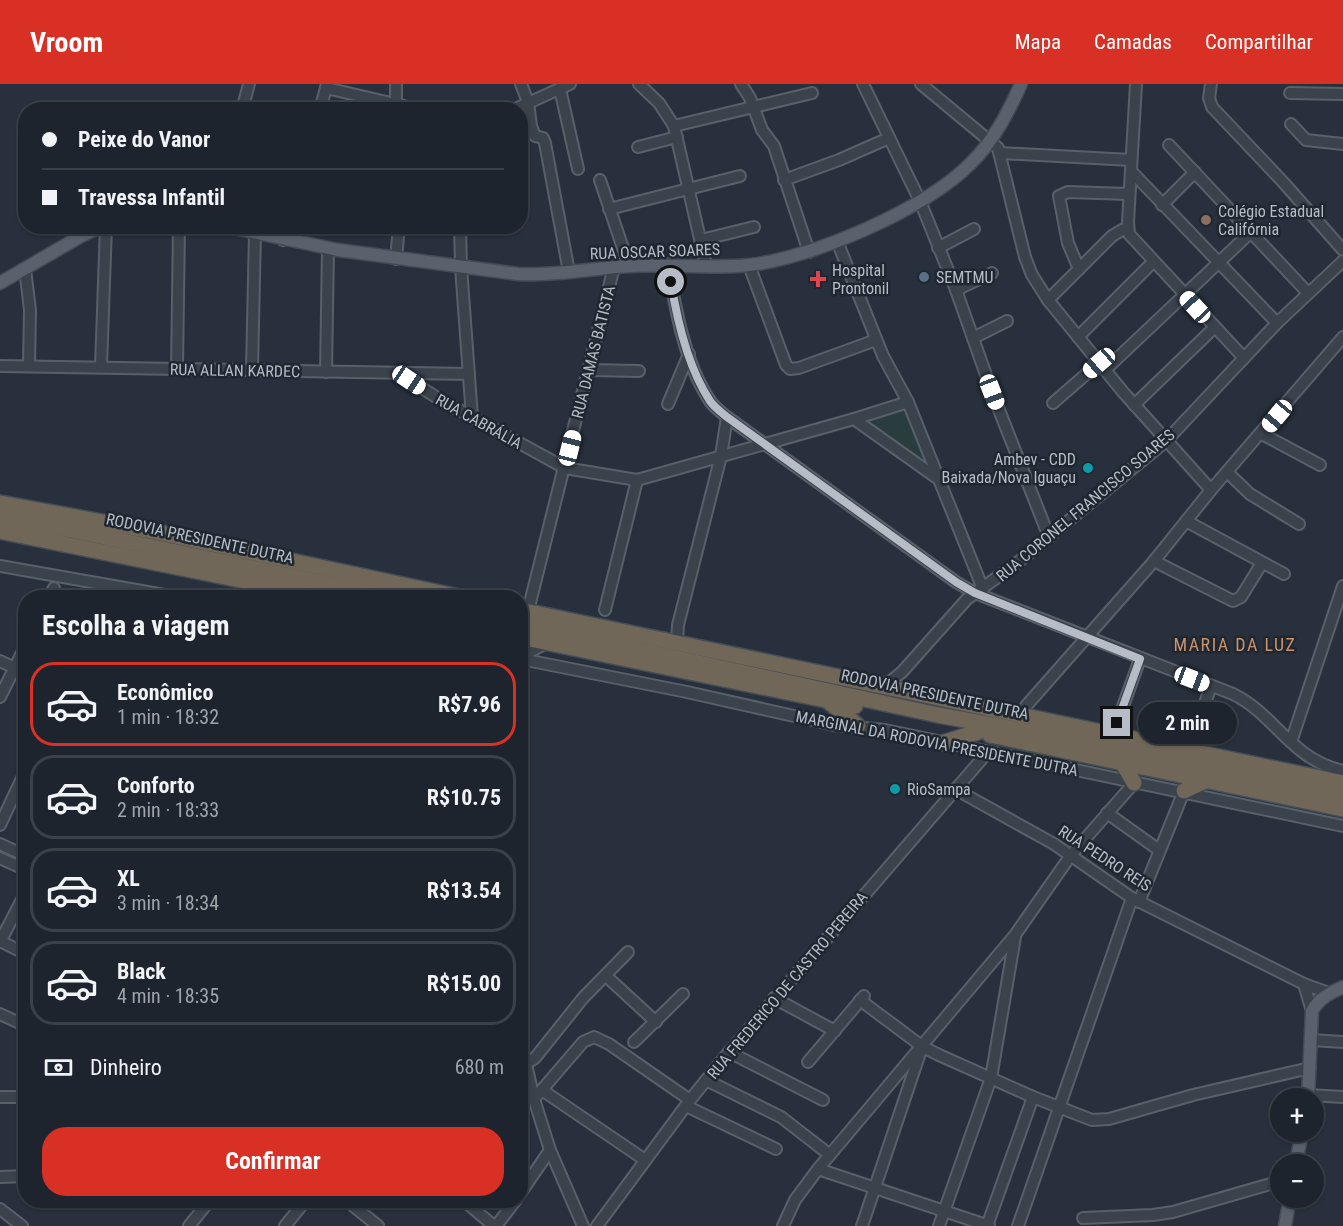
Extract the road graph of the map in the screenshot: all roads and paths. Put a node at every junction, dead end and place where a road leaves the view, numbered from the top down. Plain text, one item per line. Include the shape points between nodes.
1 (249, 84) edge
2 (396, 84) edge
3 (521, 84) edge
4 (639, 84) edge
5 (741, 84) edge
6 (863, 84) edge
7 (921, 84) edge
8 (1021, 84) edge
9 (1136, 84) edge
10 (1211, 84) edge
11 (326, 86) edge
12 (565, 86) edge
13 (812, 93) dead end
14 (1290, 93) dead end
15 (1343, 94) edge
16 (244, 102) edge
17 (322, 102) edge
18 (388, 102) edge
19 (396, 102) edge
20 (528, 102) junction
21 (754, 107) junction
22 (1291, 124) dead end
23 (675, 131) junction
24 (889, 138) junction
25 (991, 141) junction
26 (1343, 144) edge
27 (1170, 145) dead end
28 (638, 147) dead end
29 (1000, 153) junction
30 (1131, 165) junction
31 (578, 169) dead end
32 (1195, 172) junction
33 (740, 176) dead end
34 (600, 180) dead end
35 (784, 180) junction
36 (689, 189) junction
37 (1129, 194) junction
38 (920, 201) junction
39 (1162, 205) junction
40 (609, 209) junction
41 (754, 226) dead end
42 (974, 229) dead end
43 (1127, 230) junction
44 (1251, 232) junction
45 (86, 234) edge
46 (104, 234) edge
47 (179, 234) edge
48 (255, 234) edge
49 (259, 234) edge
50 (285, 234) edge
51 (398, 234) edge
52 (460, 234) edge
53 (284, 240) junction
54 (701, 240) junction
55 (837, 241) junction
56 (328, 248) junction
57 (938, 248) junction
58 (1343, 250) edge
59 (809, 252) junction
60 (396, 259) junction
61 (1343, 261) edge
62 (1153, 262) junction
63 (668, 264) junction
64 (1218, 264) junction
65 (706, 265) junction
66 (749, 265) junction
67 (630, 266) junction
68 (461, 267) junction
69 (614, 267) junction
70 (25, 269) junction
71 (1079, 269) junction
72 (569, 272) junction
73 (992, 273) dead end
74 (0, 284) edge
75 (956, 290) junction
76 (1308, 293) junction
77 (1185, 295) junction
78 (1048, 300) junction
79 (1007, 321) dead end
80 (1277, 323) junction
81 (1215, 327) junction
82 (1078, 337) junction
83 (1343, 338) edge
84 (973, 339) junction
85 (876, 340) junction
86 (690, 354) junction
87 (1244, 358) junction
88 (0, 366) edge
89 (29, 366) junction
90 (101, 367) junction
91 (1102, 367) junction
92 (177, 369) junction
93 (252, 370) junction
94 (589, 370) junction
95 (639, 371) dead end
96 (326, 372) junction
97 (399, 373) junction
98 (469, 374) junction
99 (908, 402) junction
100 (1053, 403) dead end
101 (668, 404) dead end
102 (1134, 405) junction
103 (472, 417) junction
104 (727, 417) junction
105 (854, 419) junction
106 (1262, 434) junction
107 (1166, 441) junction
108 (765, 443) junction
109 (721, 456) junction
110 (1320, 465) dead end
111 (565, 468) junction
112 (1227, 472) junction
113 (938, 479) junction
114 (637, 480) junction
115 (1211, 490) junction
116 (0, 503) edge
117 (0, 518) edge
118 (1186, 521) junction
119 (1299, 524) dead end
120 (0, 531) edge
121 (1049, 537) junction
122 (0, 541) edge
123 (132, 557) junction
124 (1154, 561) junction
125 (1262, 563) junction
126 (1, 571) edge
127 (1284, 574) dead end
128 (1343, 586) edge
129 (129, 590) edge
130 (291, 590) edge
131 (359, 590) edge
132 (427, 590) edge
133 (979, 591) junction
134 (528, 598) edge
135 (605, 610) dead end
136 (528, 616) edge
137 (528, 616) edge
138 (1087, 638) junction
139 (528, 639) edge
140 (677, 643) junction
141 (546, 644) junction
142 (528, 656) edge
143 (528, 659) edge
144 (1140, 659) junction
145 (18, 660) edge
146 (0, 661) edge
147 (14, 668) junction
148 (18, 670) edge
149 (902, 672) junction
150 (875, 685) junction
151 (1211, 686) junction
152 (926, 695) junction
153 (0, 697) edge
154 (827, 700) junction
155 (1026, 706) dead end
156 (1199, 720) dead end
157 (1117, 723) dead end
158 (858, 726) junction
159 (978, 732) junction
160 (942, 742) junction
161 (1291, 742) junction
162 (987, 753) junction
163 (1122, 762) junction
164 (1343, 771) edge
165 (1207, 780) junction
166 (1134, 783) junction
167 (1343, 783) edge
168 (18, 787) edge
169 (955, 789) junction
170 (1184, 791) junction
171 (1343, 797) edge
172 (1343, 809) edge
173 (1107, 813) junction
174 (0, 825) edge
175 (1343, 826) edge
176 (0, 844) edge
177 (1159, 850) junction
178 (18, 852) edge
179 (1071, 855) junction
180 (0, 858) edge
181 (18, 866) edge
182 (1136, 900) junction
183 (18, 907) edge
184 (1015, 935) junction
185 (0, 942) edge
186 (18, 950) edge
187 (628, 952) dead end
188 (606, 976) junction
189 (1304, 984) junction
190 (1343, 987) edge
191 (1329, 993) junction
192 (683, 994) dead end
193 (774, 998) junction
194 (1312, 1011) junction
195 (0, 1014) edge
196 (18, 1022) edge
197 (656, 1022) junction
198 (835, 1031) junction
199 (1311, 1040) junction
200 (634, 1042) dead end
201 (1343, 1042) edge
202 (922, 1047) junction
203 (729, 1052) junction
204 (528, 1062) edge
205 (808, 1062) dead end
206 (528, 1068) edge
207 (1310, 1068) junction
208 (895, 1078) junction
209 (991, 1078) junction
210 (706, 1080) junction
211 (1309, 1088) edge
212 (542, 1090) junction
213 (907, 1093) junction
214 (1324, 1096) edge
215 (18, 1097) edge
216 (1033, 1097) junction
217 (1343, 1097) edge
218 (0, 1098) edge
219 (534, 1099) junction
220 (823, 1100) dead end
221 (688, 1103) junction
222 (1060, 1107) junction
223 (776, 1149) dead end
224 (550, 1150) junction
225 (830, 1155) junction
226 (645, 1160) junction
227 (818, 1168) junction
228 (18, 1176) edge
229 (0, 1177) edge
230 (528, 1182) edge
231 (1270, 1184) edge
232 (874, 1187) junction
233 (204, 1208) edge
234 (300, 1208) edge
235 (356, 1208) edge
236 (473, 1208) edge
237 (510, 1208) edge
238 (1288, 1208) edge
239 (0, 1209) edge
240 (944, 1211) junction
241 (1083, 1218) dead end
242 (22, 1226) edge
243 (189, 1226) edge
244 (285, 1226) edge
245 (378, 1226) edge
246 (495, 1226) edge
247 (584, 1226) edge
248 (597, 1226) edge
249 (783, 1226) edge
250 (862, 1226) edge
251 (939, 1226) edge
252 (987, 1226) edge
253 (1018, 1226) edge
254 (1285, 1226) edge

1 - 16 street
2 - 19 street
3 - 20 street
4 - 23 street via 659,103
5 - 21 street
6 - 24 street
7 - 25 street
8 - 25 main road, RUA OSCAR SOARES
9 - 30 street
10 - 58 street via 1210,102 1215,111
11 - 17 street
11 - 18 street
12 - 20 street
12 - 31 street
13 - 21 street
14 - 15 street
20 - 72 street via 532,131 545,143
21 - 23 street
21 - 35 street via 762,130 774,146
22 - 26 street via 1306,140
23 - 28 street
23 - 36 street
24 - 35 street
24 - 38 street
25 - 29 street
25 - 38 main road, RUA OSCAR SOARES via 969,166
27 - 32 street
29 - 30 street
29 - 78 street via 1025,258
30 - 37 street
30 - 39 street
32 - 39 street
32 - 44 street
33 - 36 street
34 - 40 street
35 - 59 street
36 - 40 street
36 - 54 street
37 - 43 street
37 - 71 street via 1068,192 1059,196 1068,243
38 - 55 main road, RUA OSCAR SOARES
38 - 57 street
39 - 64 street
40 - 67 street
41 - 54 street
42 - 57 street
43 - 62 street
43 - 71 street via 1112,236
44 - 64 street
44 - 76 street
45 - 70 main road
46 - 90 street
47 - 92 street
48 - 93 street
49 - 53 main road, RUA OSCAR SOARES
50 - 53 street
51 - 60 street
52 - 68 street
53 - 56 main road, RUA OSCAR SOARES
54 - 65 street
55 - 59 main road, RUA OSCAR SOARES
55 - 85 street
56 - 60 main road, RUA OSCAR SOARES
56 - 96 street
57 - 75 street
59 - 66 main road, RUA OSCAR SOARES
60 - 68 main road, RUA OSCAR SOARES
61 - 76 street, RUA CORONEL FRANCISCO SOARES
62 - 77 street
62 - 82 street
63 - 65 main road, RUA OSCAR SOARES
63 - 67 main road, RUA OSCAR SOARES
63 - 86 street
64 - 77 street
64 - 80 street
65 - 66 main road, RUA OSCAR SOARES
66 - 85 street via 790,369
67 - 69 main road, RUA OSCAR SOARES
68 - 72 main road, RUA OSCAR SOARES via 518,274
68 - 98 street
69 - 72 main road, RUA OSCAR SOARES
69 - 94 street, RUA DAMAS BATISTA
70 - 74 main road
70 - 89 street via 30,310
71 - 78 street
73 - 75 street
75 - 84 street
76 - 80 street, RUA CORONEL FRANCISCO SOARES
77 - 81 street
77 - 91 street
78 - 82 street
79 - 84 street
80 - 87 street, RUA CORONEL FRANCISCO SOARES
81 - 87 street
81 - 102 street
82 - 91 street
83 - 106 street
84 - 121 street
85 - 99 street
86 - 101 street
86 - 104 street via 711,402
87 - 107 street, RUA CORONEL FRANCISCO SOARES
88 - 89 street, RUA ALLAN KARDEC
89 - 90 street, RUA ALLAN KARDEC
90 - 92 street, RUA ALLAN KARDEC
91 - 100 street
91 - 102 street
92 - 93 street, RUA ALLAN KARDEC
93 - 96 street, RUA ALLAN KARDEC
94 - 95 street
94 - 111 street, RUA DAMAS BATISTA
96 - 97 street, RUA ALLAN KARDEC
97 - 98 street, RUA ALLAN KARDEC
97 - 103 street, RUA CABRÁLIA
98 - 103 street
99 - 105 street, RUA CABRÁLIA
99 - 113 street
102 - 107 street
103 - 111 street, RUA CABRÁLIA
104 - 108 street
104 - 109 street
105 - 108 street, RUA CABRÁLIA
105 - 113 street
106 - 110 street
106 - 112 street
107 - 115 street
107 - 121 street, RUA CORONEL FRANCISCO SOARES
108 - 109 street, RUA CABRÁLIA
108 - 133 street via 947,576
109 - 114 street, RUA CABRÁLIA
109 - 140 street via 678,625
111 - 114 street, RUA CABRÁLIA
111 - 134 street, RUA DAMAS BATISTA
112 - 115 street
112 - 119 street via 1250,494
113 - 133 street
114 - 135 street
115 - 118 street
116 - 132 highway via 161,532
117 - 131 highway, RODOVIA PRESIDENTE DUTRA
118 - 124 street
118 - 125 street
120 - 123 highway, RODOVIA PRESIDENTE DUTRA
121 - 133 street, RUA CORONEL FRANCISCO SOARES
122 - 123 highway
123 - 130 highway, RODOVIA PRESIDENTE DUTRA
124 - 125 street via 1233,600 1241,597
124 - 138 street
125 - 127 street
126 - 129 street
128 - 161 street
133 - 138 street
133 - 149 street, RUA CORONEL FRANCISCO SOARES via 964,602
136 - 140 highway
137 - 171 highway, RODOVIA PRESIDENTE DUTRA via 938,715
138 - 144 street
138 - 155 street
139 - 141 highway, RODOVIA PRESIDENTE DUTRA
140 - 150 highway
141 - 142 street via 532,649
141 - 154 highway, RODOVIA PRESIDENTE DUTRA
143 - 158 street, MARGINAL DA RODOVIA PRESIDENTE DUTRA via 834,725
144 - 151 street
144 - 157 street
145 - 147 street
146 - 147 street
147 - 148 street
147 - 153 street
149 - 150 street, RUA CORONEL FRANCISCO SOARES via 891,681
149 - 152 street via 907,685
150 - 152 highway
151 - 156 street
151 - 161 street via 1243,700
152 - 167 highway
154 - 158 highway
154 - 159 highway, RODOVIA PRESIDENTE DUTRA
158 - 160 street, MARGINAL DA RODOVIA PRESIDENTE DUTRA
159 - 160 highway
159 - 163 highway, RODOVIA PRESIDENTE DUTRA
160 - 162 street, MARGINAL DA RODOVIA PRESIDENTE DUTRA
161 - 164 street via 1317,763
162 - 166 street, MARGINAL DA RODOVIA PRESIDENTE DUTRA
162 - 169 street, RUA FREDERICO DE CASTRO PEREIRA
163 - 165 highway, RODOVIA PRESIDENTE DUTRA
163 - 166 highway
165 - 170 highway
165 - 172 highway, RODOVIA PRESIDENTE DUTRA
166 - 170 street, MARGINAL DA RODOVIA PRESIDENTE DUTRA
166 - 173 street
168 - 174 street
169 - 179 street, RUA PEDRO REIS
169 - 193 street, RUA FREDERICO DE CASTRO PEREIRA
170 - 175 street, MARGINAL DA RODOVIA PRESIDENTE DUTRA
170 - 177 street
173 - 177 street
173 - 179 street
176 - 178 street
177 - 182 street
179 - 182 street, RUA PEDRO REIS
179 - 184 street
180 - 181 street
182 - 189 street, RUA PEDRO REIS
182 - 222 street
183 - 185 street
184 - 202 street
184 - 209 street
185 - 186 street
187 - 188 street
188 - 197 street
188 - 204 street
189 - 191 street, RUA PEDRO REIS
189 - 194 street
190 - 191 main road
191 - 194 main road
192 - 197 street
193 - 198 street
193 - 203 street, RUA FREDERICO DE CASTRO PEREIRA
194 - 199 main road
195 - 196 street
197 - 200 street
198 - 202 street via 862,998
198 - 205 street
199 - 201 street
199 - 207 main road
202 - 208 street
202 - 209 street
202 - 213 street
203 - 210 street, RUA FREDERICO DE CASTRO PEREIRA
203 - 220 street
206 - 219 street
207 - 211 main road
207 - 222 street via 1101,1121
208 - 213 street
208 - 225 street
209 - 216 street
209 - 240 street
210 - 221 street, RUA FREDERICO DE CASTRO PEREIRA
210 - 225 street via 781,1117
212 - 219 street
212 - 221 street via 583,1042 594,1037
212 - 226 street
213 - 232 street
214 - 217 street
215 - 218 street
216 - 222 street
216 - 252 street
219 - 224 street
221 - 223 street
221 - 226 street, RUA FREDERICO DE CASTRO PEREIRA
222 - 253 street
224 - 230 street
224 - 247 street
225 - 227 street
226 - 248 street, RUA FREDERICO DE CASTRO PEREIRA
227 - 232 street
227 - 249 street via 795,1200
228 - 229 street
231 - 241 street via 1173,1212
232 - 240 street
232 - 250 street
233 - 243 street
234 - 244 street
235 - 245 street
236 - 246 street
237 - 246 street
238 - 254 main road
239 - 242 street
240 - 251 street
240 - 252 street

